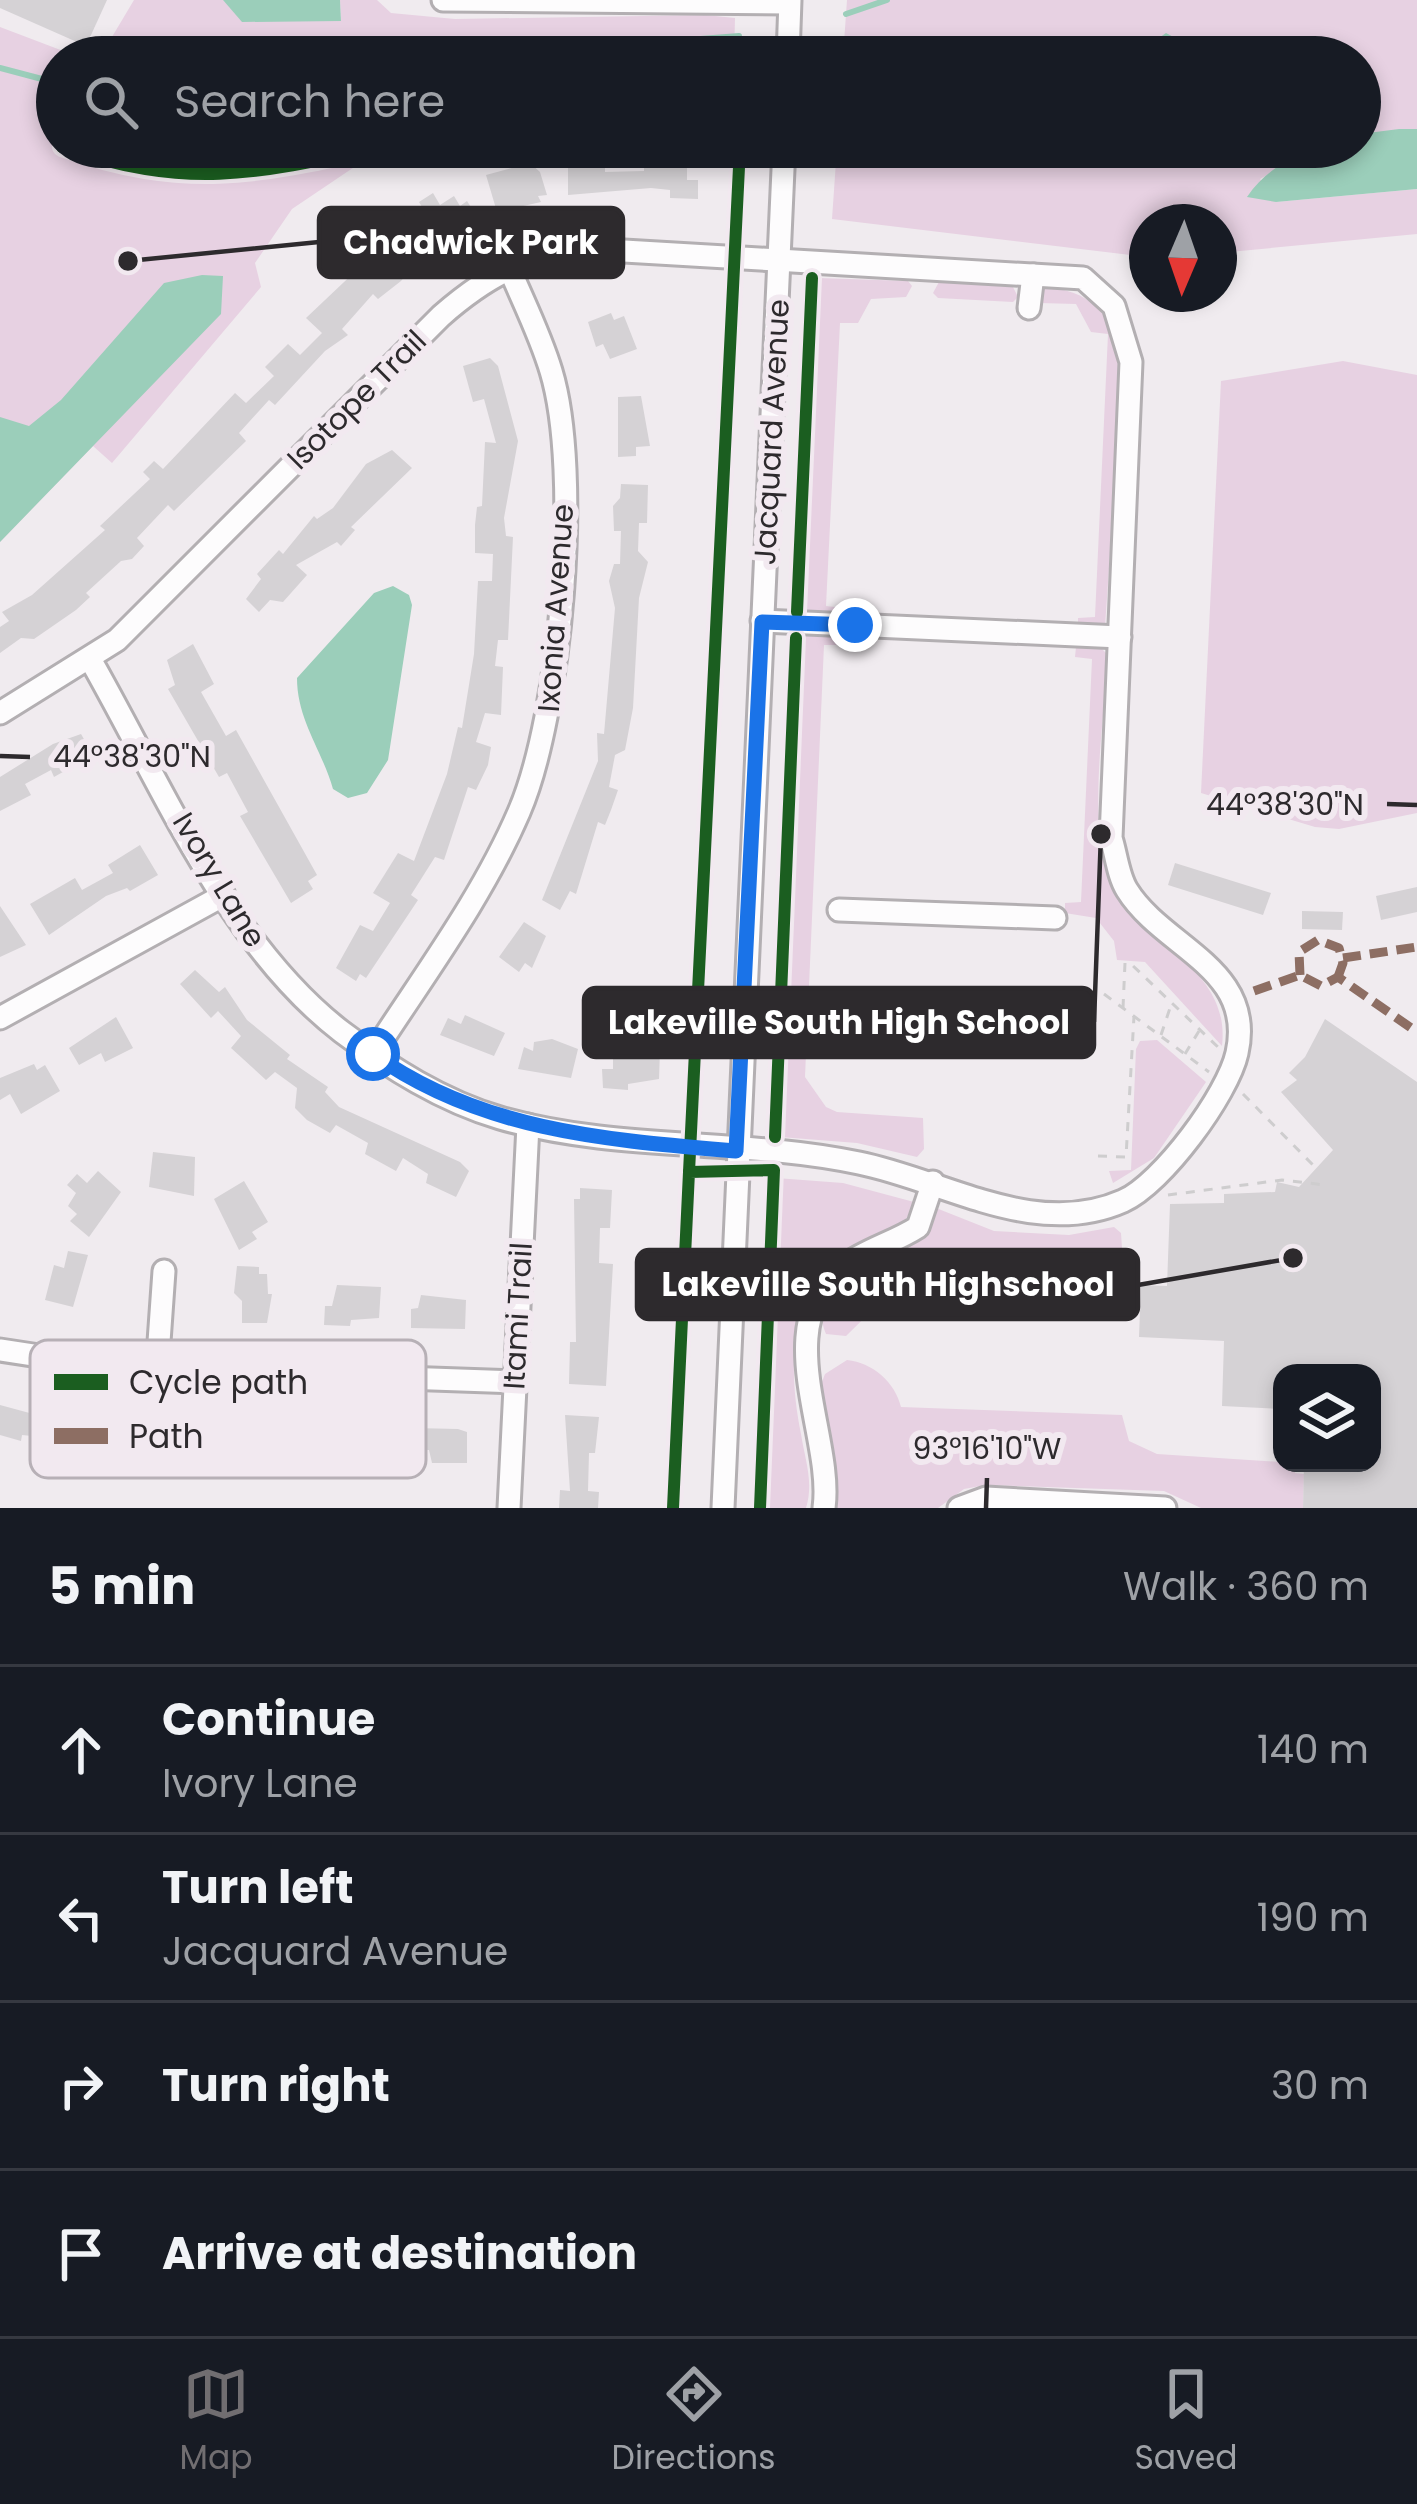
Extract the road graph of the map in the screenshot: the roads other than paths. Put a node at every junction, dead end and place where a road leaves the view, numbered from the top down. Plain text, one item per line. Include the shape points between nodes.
1 (443, 0) edge
2 (606, 1) edge
3 (789, 2) edge
4 (788, 36) edge
5 (783, 168) edge
6 (781, 260) junction
7 (510, 270) junction
8 (1033, 275) junction
9 (1029, 308) dead end
10 (762, 622) junction
11 (1120, 637) junction
12 (90, 658) junction
13 (0, 713) edge
14 (224, 895) junction
15 (839, 910) dead end
16 (1055, 918) dead end
17 (0, 1018) edge
18 (373, 1054) junction
19 (527, 1124) junction
20 (736, 1151) junction
21 (933, 1182) junction
22 (164, 1271) dead end
23 (160, 1340) edge
24 (0, 1350) edge
25 (30, 1357) edge
26 (426, 1379) edge
27 (514, 1382) junction
28 (509, 1508) edge
29 (723, 1508) edge
30 (824, 1508) edge
31 (958, 1508) edge
32 (1166, 1508) edge

1 - 2 street
2 - 3 street
3 - 4 street
5 - 6 street, Jacquard Avenue
6 - 7 street, Isotope Trail via 607,250 543,253
6 - 8 street, Isotope Trail
6 - 10 street, Jacquard Avenue
7 - 12 street, Isotope Trail via 440,316 156,602
7 - 18 street, Ixonia Avenue via 552,372 565,472 556,673 544,747 492,869
8 - 9 street
8 - 11 street, Isotope Trail via 1083,278 1114,306 1131,362
10 - 11 street
10 - 20 street, Jacquard Avenue
11 - 21 street, Ivory Lane via 1112,838 1126,889 1216,970 1235,1001 1238,1052 1191,1136 1124,1201 1037,1213 983,1204
12 - 13 street, Isotope Trail
12 - 14 street, Ivory Lane
14 - 17 street
14 - 18 street, Ivory Lane via 292,988
15 - 16 street
18 - 19 street, Ivory Lane via 448,1099
19 - 20 street, Ivory Lane
19 - 27 street, Itami Trail
20 - 21 street, Ivory Lane via 822,1156
20 - 29 street, Jacquard Avenue
21 - 30 street via 918,1227 846,1264 822,1287 811,1319 808,1396
22 - 23 street
24 - 25 street
26 - 27 street
27 - 28 street, Itami Trail
31 - 32 street via 986,1498

